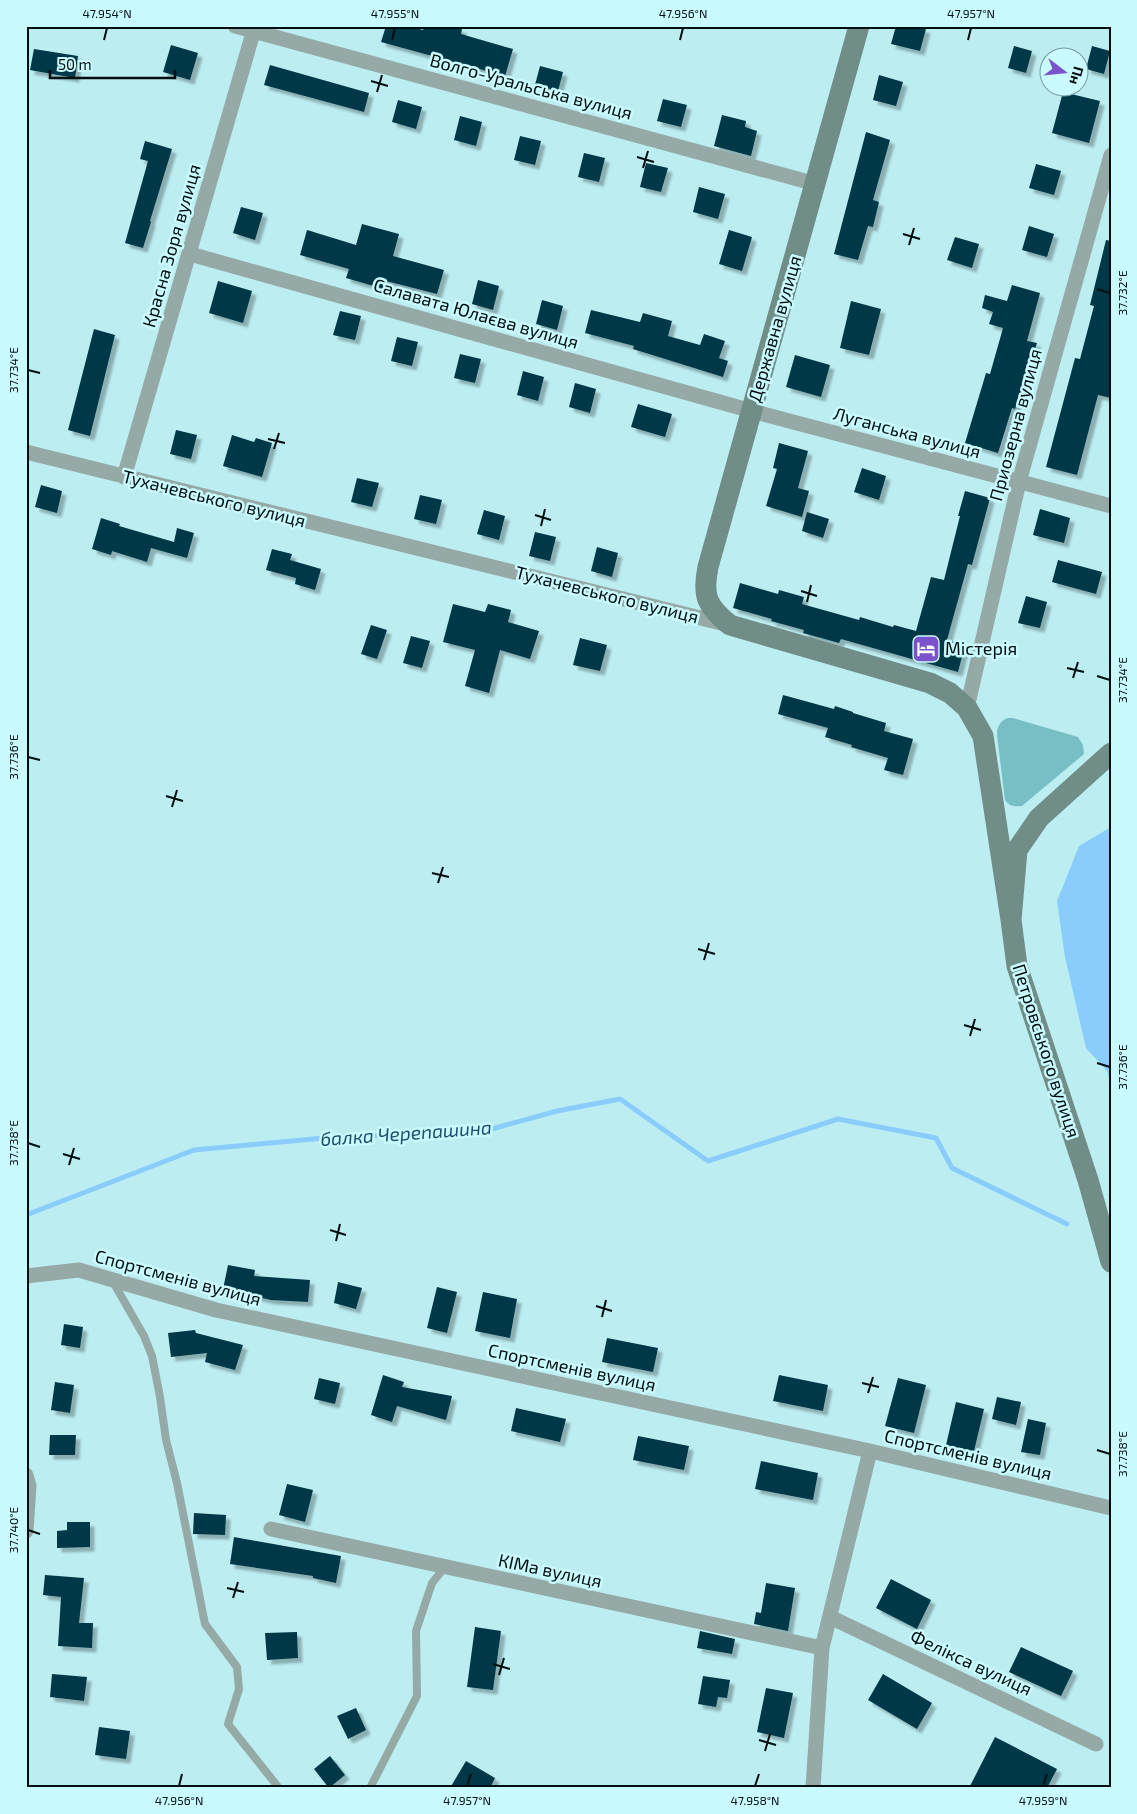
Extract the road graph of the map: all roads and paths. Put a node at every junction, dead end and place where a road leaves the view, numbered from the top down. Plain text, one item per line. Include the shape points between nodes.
1 (235, 26) edge
2 (859, 26) edge
3 (254, 29) edge
4 (1111, 155) edge
5 (816, 184) junction
6 (190, 254) junction
7 (752, 411) junction
8 (26, 452) edge
9 (124, 477) junction
10 (1019, 482) junction
11 (1111, 506) edge
12 (730, 625) junction
13 (966, 708) junction
14 (1111, 753) edge
15 (1011, 920) junction
16 (1111, 1262) edge
17 (26, 1276) edge
18 (112, 1280) junction
19 (870, 1451) junction
20 (27, 1483) edge
21 (1111, 1508) edge
22 (271, 1529) dead end
23 (26, 1531) edge
24 (445, 1567) junction
25 (830, 1617) junction
26 (822, 1648) junction
27 (1096, 1744) dead end
28 (279, 1788) edge
29 (370, 1788) edge
30 (814, 1788) edge

1 - 3 street, Волго-Уральська вулиця
2 - 5 main road, Державна вулиця
3 - 5 street, Волго-Уральська вулиця
3 - 6 street, Красна Зоря вулиця
4 - 10 street, Приозерна вулиця
5 - 7 main road, Державна вулиця
6 - 7 street, Салавата Юлаєва вулиця
6 - 9 street, Красна Зоря вулиця
7 - 10 street, Луганська вулиця
7 - 12 main road, Державна вулиця via 704,584 711,605
8 - 9 street, Тухачевського вулиця
9 - 12 street, Тухачевського вулиця
10 - 11 street, Луганська вулиця
10 - 13 street, Приозерна вулиця
12 - 13 main road, Тухачевського вулиця via 930,683 950,693
13 - 15 main road, Тухачевського вулиця via 983,736
14 - 15 main road, Петровського вулиця via 1039,818 1017,850
15 - 16 main road, Петровського вулиця via 1017,966 1088,1180
17 - 18 street, Спортсменів вулиця via 79,1270
18 - 19 street, Спортсменів вулиця via 216,1310
18 - 28 lane via 152,1356 166,1440 178,1483 205,1624 237,1667 239,1689 228,1724
19 - 21 street, Спортсменів вулиця
19 - 25 street
20 - 23 street
22 - 24 street, КІМа вулиця
24 - 26 street, КІМа вулиця
24 - 29 lane via 432,1583 416,1631 418,1696
25 - 26 street
25 - 27 street, Фелікса вулиця
26 - 30 street

